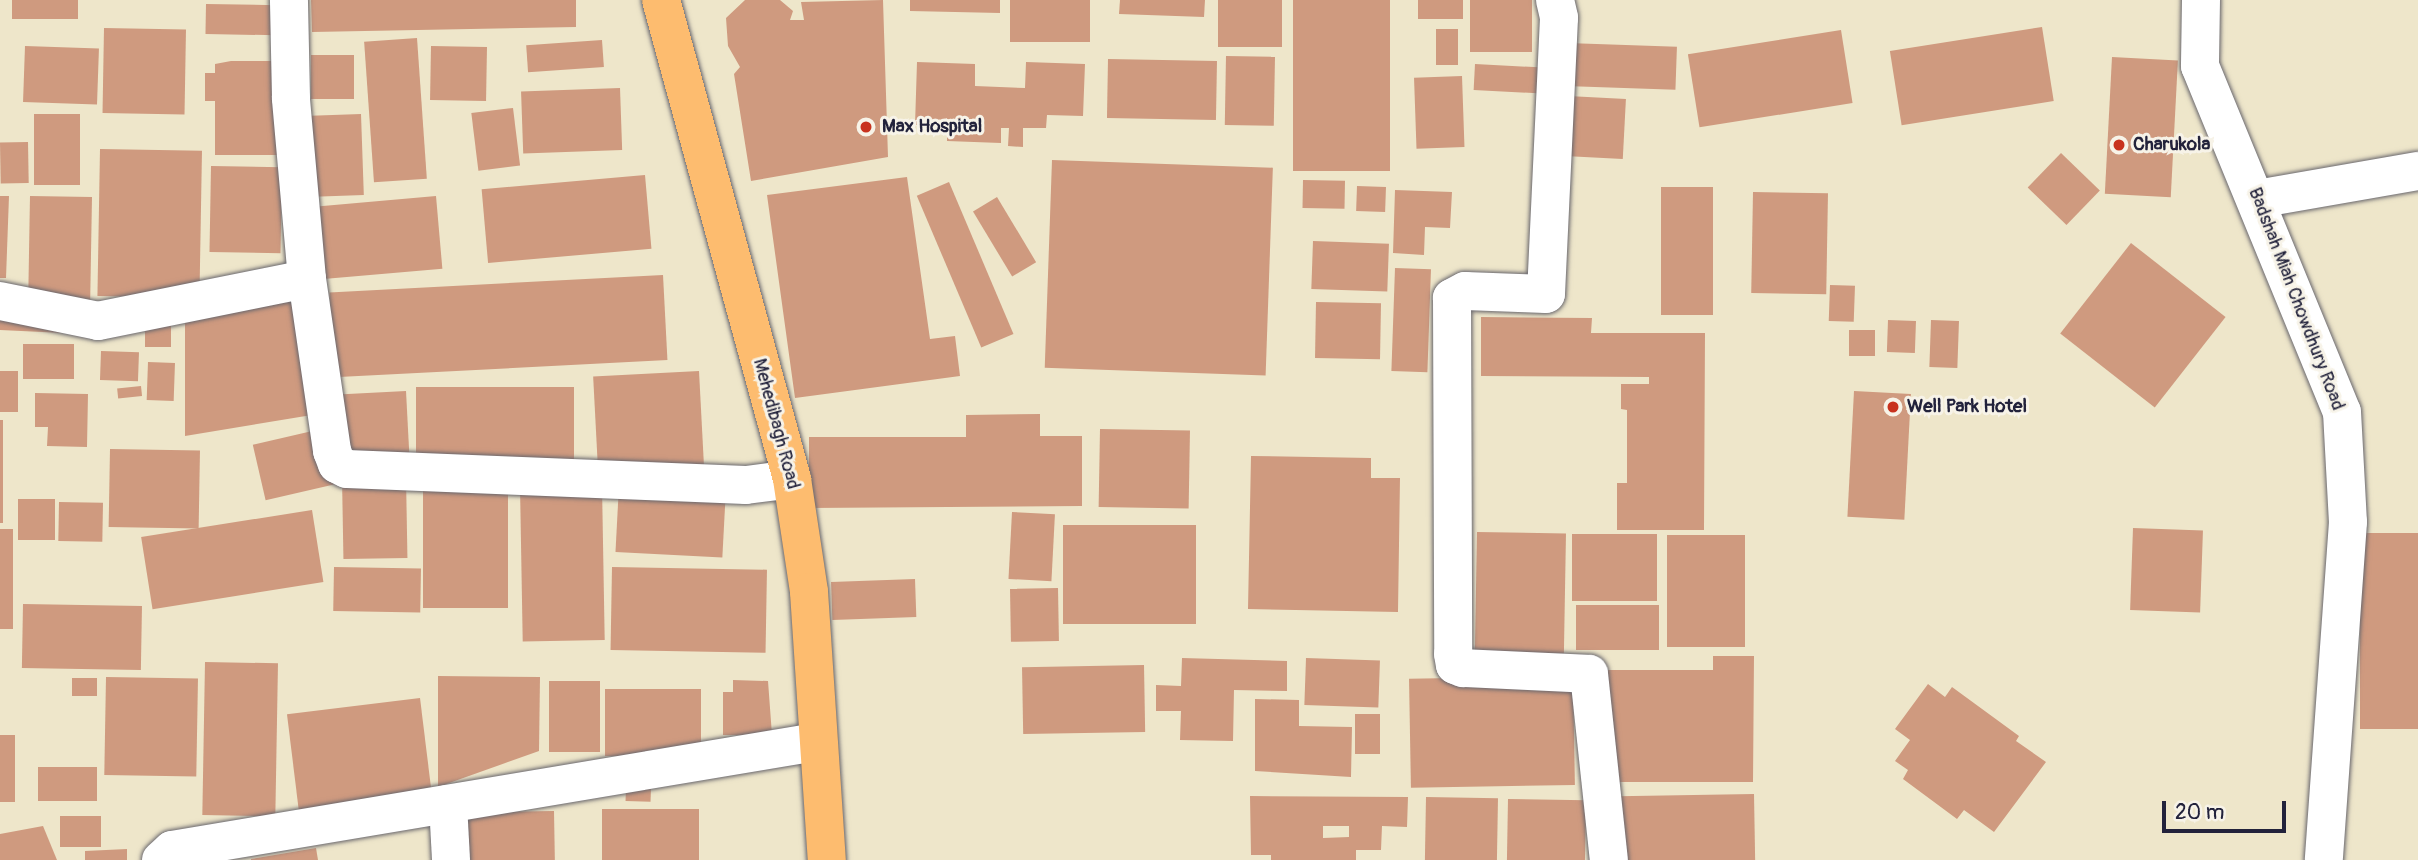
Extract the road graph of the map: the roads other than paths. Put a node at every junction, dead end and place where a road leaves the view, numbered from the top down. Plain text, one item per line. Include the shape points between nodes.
1 (289, 0) edge
2 (661, 0) edge
3 (1555, 0) edge
4 (2201, 0) edge
5 (2418, 171) edge
6 (2257, 199) junction
7 (307, 279) junction
8 (0, 301) edge
9 (792, 479) junction
10 (817, 742) junction
11 (448, 804) junction
12 (162, 860) edge
13 (451, 860) edge
14 (827, 860) edge
15 (1609, 860) edge
16 (2324, 860) edge

1 - 7 street via 291,98
2 - 9 main road, Mehedibagh Road
3 - 15 street via 1559,18 1546,294 1465,290 1452,298 1453,654 1455,665 1463,668 1589,674
4 - 6 street, Badshah Miah Chowdhury Road via 2200,66
5 - 6 street
6 - 16 street, Badshah Miah Chowdhury Road via 2342,412 2347,522
7 - 8 street via 99,321
7 - 9 street via 332,451 337,464 347,469 746,485
9 - 10 main road, Mehedibagh Road via 809,592
10 - 11 street
10 - 14 main road, Mehedibagh Road
11 - 12 street via 172,850
11 - 13 street

